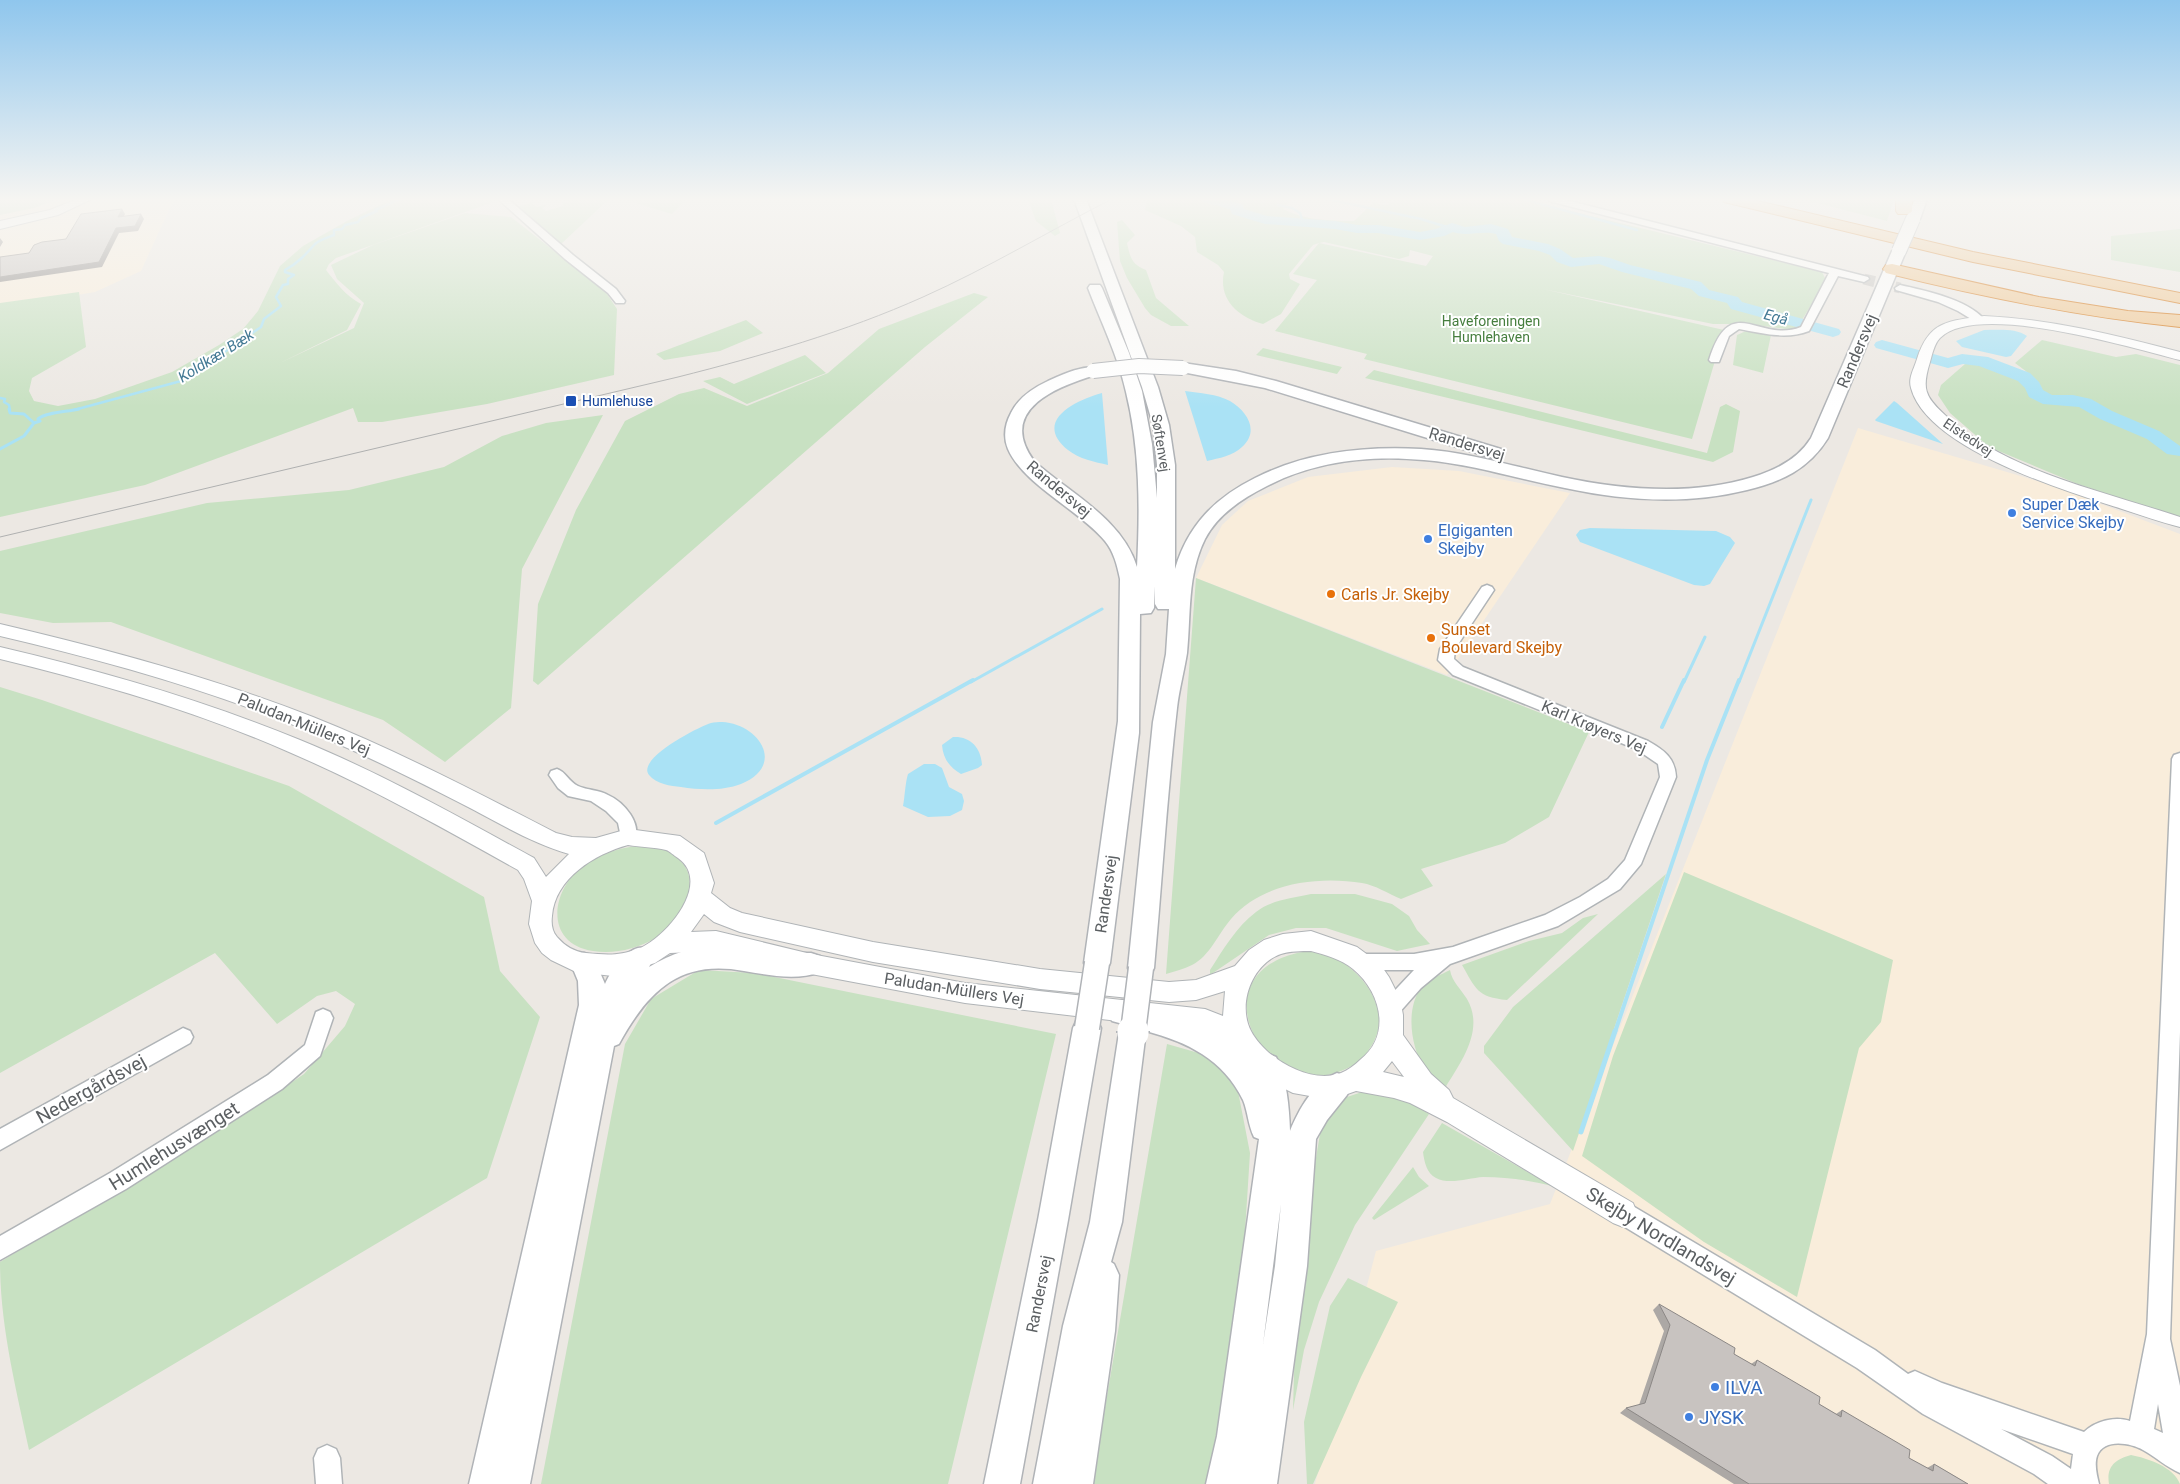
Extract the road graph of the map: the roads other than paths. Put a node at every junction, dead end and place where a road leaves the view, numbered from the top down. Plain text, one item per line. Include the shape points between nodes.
1 (584, 268) edge
2 (1106, 268) edge
3 (1821, 268) edge
4 (1885, 268) edge
5 (1886, 268) edge
6 (1891, 268) tunnel mouth
7 (2030, 268) edge
8 (2071, 268) edge
9 (2075, 268) edge
10 (1089, 271) dead end
11 (1836, 272) junction
12 (2099, 274) junction
13 (1864, 279) tunnel mouth
14 (1900, 288) tunnel mouth
15 (2180, 289) edge
16 (2180, 298) edge
17 (620, 301) dead end
18 (1980, 320) junction
19 (2180, 321) edge
20 (2180, 356) edge
21 (1715, 360) dead end
22 (2180, 522) edge
23 (1487, 590) dead end
24 (0, 630) edge
25 (0, 653) edge
26 (1130, 697) junction
27 (1167, 700) junction
28 (2180, 759) edge
29 (558, 775) dead end
30 (628, 837) junction
31 (596, 847) junction
32 (2178, 891) edge
33 (701, 898) junction
34 (543, 900) junction
35 (668, 943) junction
36 (1453, 955) junction
37 (641, 958) junction
38 (1362, 962) junction
39 (584, 964) junction
40 (811, 964) junction
41 (1243, 974) junction
42 (1391, 1008) junction
43 (323, 1018) dead end
44 (1127, 1023) junction
45 (1240, 1035) junction
46 (183, 1037) dead end
47 (1391, 1039) junction
48 (599, 1056) junction
49 (1266, 1066) junction
50 (1346, 1082) junction
51 (1456, 1112) junction
52 (0, 1140) edge
53 (1268, 1176) junction
54 (1623, 1213) joint
55 (1106, 1222) junction
56 (0, 1249) edge
57 (2159, 1334) junction
58 (1866, 1359) junction
59 (2140, 1435) junction
60 (2087, 1446) junction
61 (327, 1458) dead end
62 (2180, 1460) edge
63 (329, 1484) edge
64 (487, 1484) edge
65 (512, 1484) edge
66 (1002, 1484) edge
67 (1051, 1484) edge
68 (1075, 1484) edge
69 (1224, 1484) edge
70 (1260, 1484) edge
71 (2069, 1484) edge
72 (2086, 1484) edge

1 - 17 street
2 - 27 main road, Søftenvej via 1161,425 1166,466 1163,652
3 - 11 street
4 - 26 main road, Randersvej, bridge via 1866,297 1855,333 1804,436 1770,462 1722,478 1658,483 1568,473 1270,384 1183,368 1139,366 1093,371 1048,386 1029,400 1016,416 1013,434 1017,452 1030,467 1096,520 1124,556 1132,598 1128,648
5 - 27 main road, Randersvej via 1866,334 1817,441 1805,457 1785,471 1755,483 1715,492 1630,494 1578,486 1444,456 1388,454 1320,461 1276,475 1240,492 1214,513 1197,535 1183,567 1176,652
6 - 19 highway via 2039,302
7 - 16 highway
8 - 12 highway
9 - 12 highway
10 - 26 main road, Søftenvej via 1134,390 1146,458 1145,592 1141,648
11 - 13 street
11 - 21 street via 1807,325 1795,334 1748,327 1730,328 1724,333
12 - 15 highway
14 - 18 street via 1943,300
18 - 20 street, Elstedvej via 2029,322
18 - 22 street, Elstedvej via 1939,332 1930,343 1917,379 1921,395 1934,414 1962,437 2032,473
23 - 36 street, Karl Krøyers Vej via 1448,649 1446,660 1451,666 1642,744 1668,765 1668,777 1632,864 1614,884 1551,921
24 - 31 street, Paludan-Müllers Vej via 160,671 269,708 421,773 550,840 572,846
25 - 34 street, Paludan-Müllers Vej via 79,672 182,704 262,732 371,780 526,864
26 - 66 main road, Randersvej, bridge via 1087,1028
27 - 44 main road, Randersvej, bridge via 1141,968
28 - 32 street
29 - 30 street via 566,787 576,793 603,799 626,821
30 - 31 street
30 - 33 street via 650,836 670,841 686,850 697,863 703,879
31 - 34 street via 575,859 558,875
32 - 57 street
33 - 35 street via 684,928
33 - 41 street, Paludan-Müllers Vej via 722,915 740,922 872,952 1040,979 1169,992 1196,990
34 - 39 street via 540,912 542,930 550,946 564,958
35 - 37 street
35 - 40 street, Paludan-Müllers Vej via 716,941
36 - 38 street, Karl Krøyers Vej via 1414,962
36 - 42 street, Karl Krøyers Vej via 1412,981
37 - 39 street via 622,964
37 - 48 main road via 618,984 608,1007
38 - 41 street via 1336,948 1312,942 1290,942 1268,949 1254,959
38 - 42 street via 1379,982
39 - 64 main road via 591,981 593,1005
40 - 44 street, Paludan-Müllers Vej
40 - 48 main road via 770,964 740,958 704,957 677,965 635,994 618,1017
41 - 45 street via 1235,993 1233,1010
42 - 47 street
43 - 56 street, Humlehusvænget via 313,1050 275,1082 127,1176
44 - 45 street, Paludan-Müllers Vej via 1205,1020
44 - 53 main road via 1189,1032 1216,1045 1232,1059 1256,1096 1263,1119
44 - 55 main road, Randersvej
45 - 49 street
46 - 52 street, Nedergårdsvej
47 - 50 street via 1374,1066
47 - 51 street, Skejby Nordlandsvej via 1422,1082
48 - 65 main road
49 - 50 street via 1289,1080 1313,1086
49 - 53 main road via 1274,1102 1275,1131
50 - 51 street, Skejby Nordlandsvej via 1394,1086
50 - 70 main road via 1317,1108 1301,1139 1291,1266
51 - 54 street, Skejby Nordlandsvej
53 - 69 main road via 1234,1436
54 - 58 street, Skejby Nordlandsvej
55 - 67 main road, Randersvej via 1079,1326
55 - 68 main road via 1099,1331
57 - 59 street
57 - 62 street
58 - 60 street, Skejby Nordlandsvej via 1937,1394
58 - 71 street, Skejby Nordlandsvej via 1932,1405 2043,1465
59 - 60 street via 2102,1434
59 - 62 street
60 - 72 street via 2083,1465
61 - 63 street

